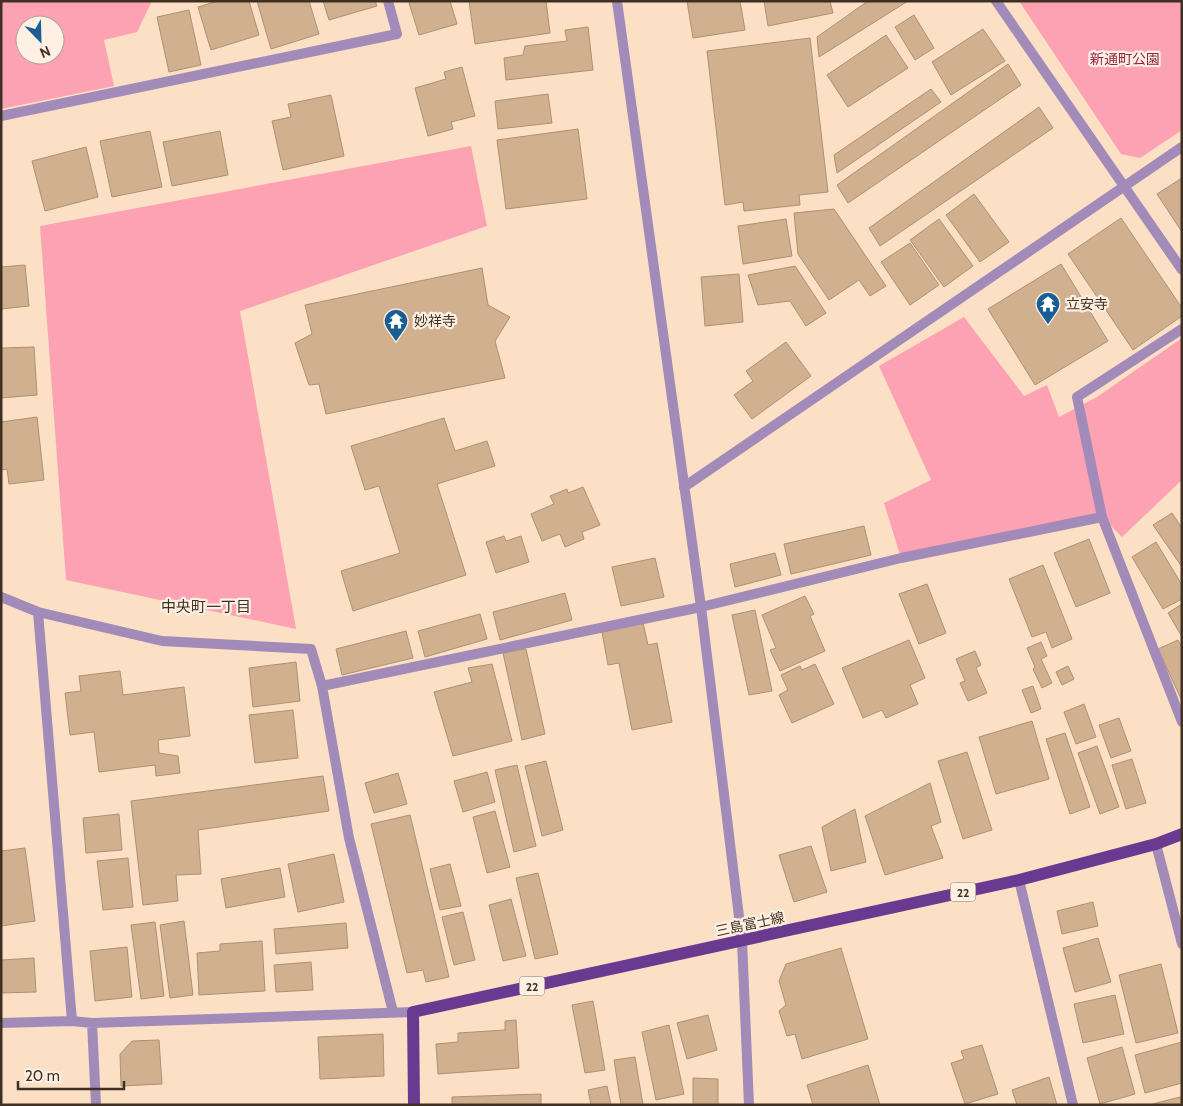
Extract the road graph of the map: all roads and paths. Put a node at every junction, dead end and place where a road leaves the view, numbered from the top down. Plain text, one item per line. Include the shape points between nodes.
1 (388, 1) edge
2 (617, 1) edge
3 (996, 1) edge
4 (1, 116) edge
5 (1182, 147) edge
6 (1124, 186) junction
7 (1182, 270) edge
8 (1182, 329) edge
9 (684, 487) junction
10 (1102, 517) junction
11 (1, 597) edge
12 (701, 607) junction
13 (38, 612) junction
14 (322, 686) junction
15 (1182, 722) edge
16 (1182, 834) edge
17 (1156, 844) junction
18 (1019, 880) junction
19 (742, 941) junction
20 (1182, 944) edge
21 (393, 1012) junction
22 (412, 1012) junction
23 (72, 1020) junction
24 (1, 1023) edge
25 (92, 1023) junction
26 (96, 1105) edge
27 (414, 1105) edge
28 (750, 1105) edge
29 (1073, 1105) edge

1 - 4 street via 396,34
2 - 9 street
3 - 6 street
5 - 6 street
6 - 7 street
6 - 9 street
8 - 10 street via 1077,397
9 - 12 street
10 - 12 street via 901,558
10 - 15 street
11 - 13 street
12 - 14 street
12 - 19 street
13 - 14 street via 162,641 311,649
13 - 23 street
14 - 21 street via 349,838
16 - 17 main road, 三島富士線 / 22
17 - 18 main road, 三島富士線 / 22
17 - 20 street
18 - 19 main road, 三島富士線 / 22
18 - 29 street
19 - 22 main road, 三島富士線 / 22
19 - 28 street
21 - 22 street
21 - 25 street
22 - 27 main road
23 - 24 street
23 - 25 street
25 - 26 street

